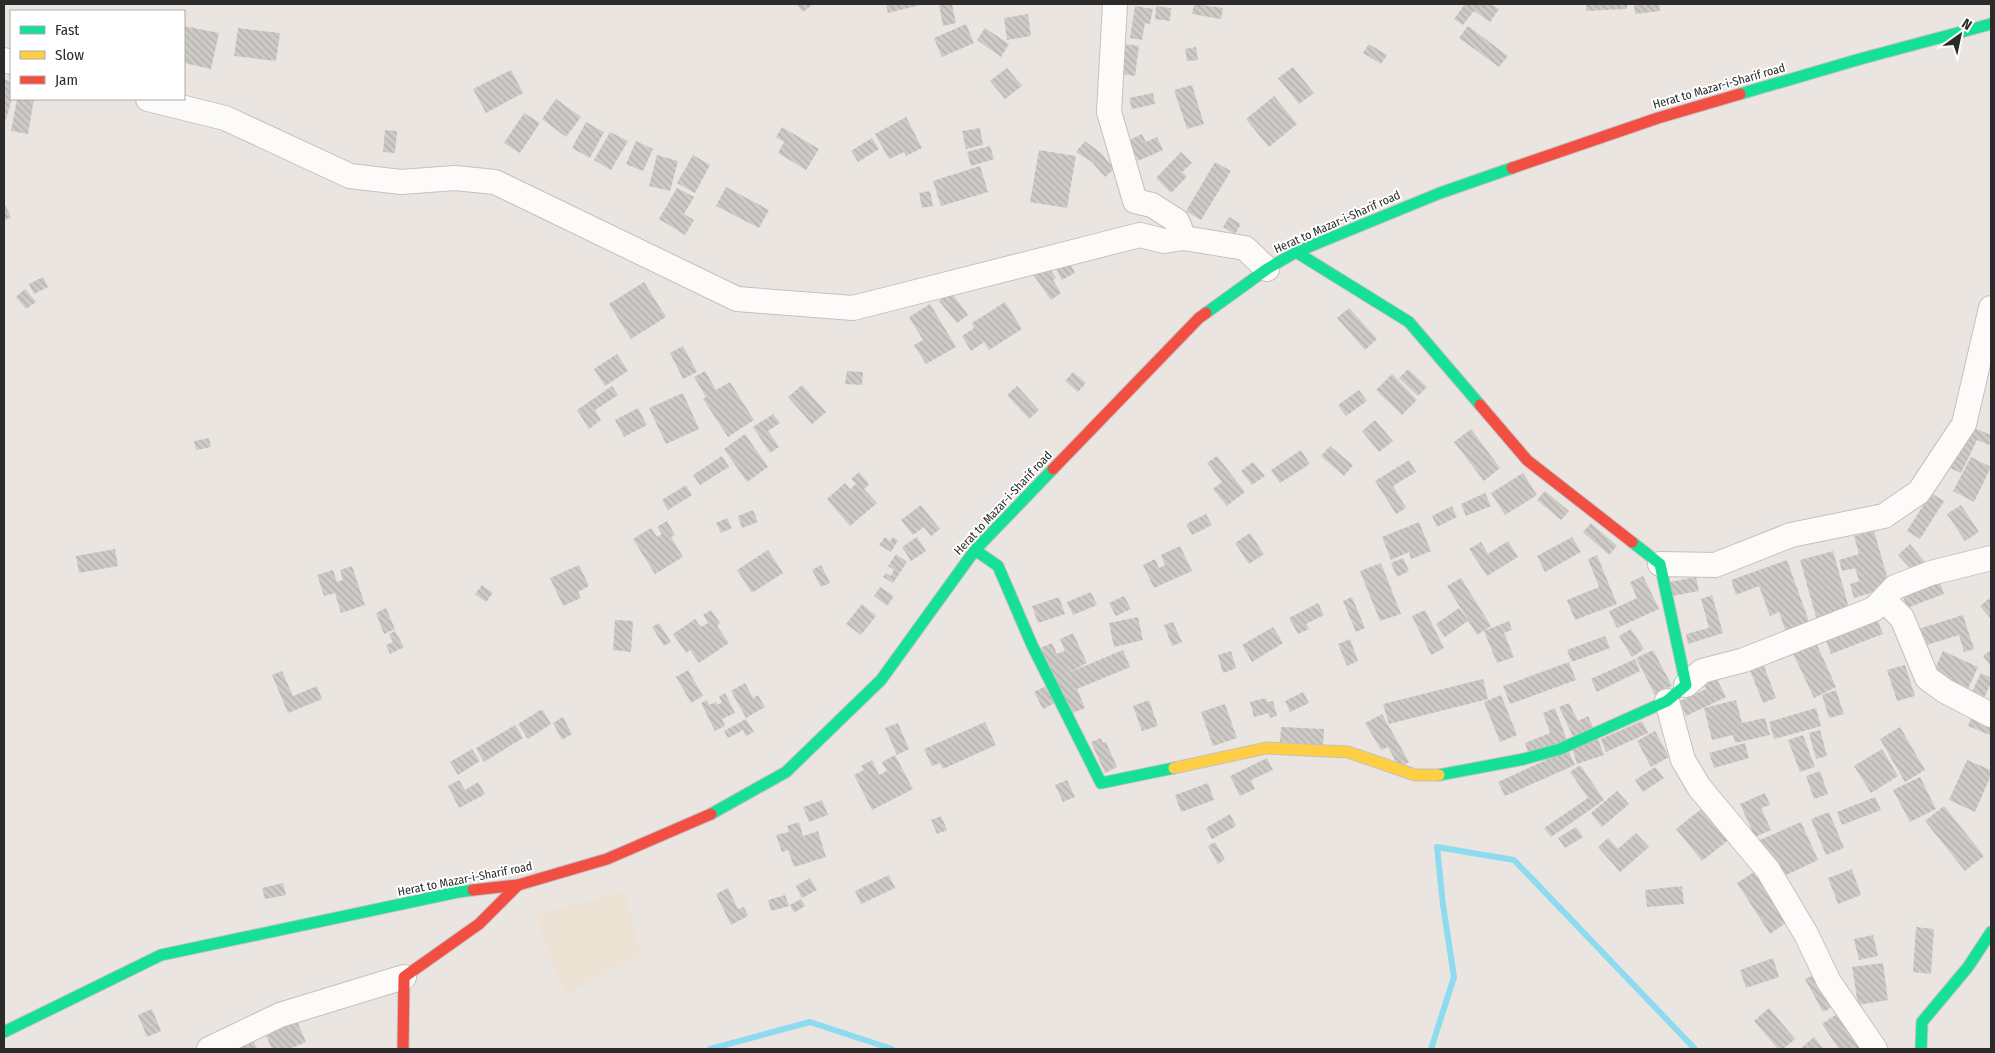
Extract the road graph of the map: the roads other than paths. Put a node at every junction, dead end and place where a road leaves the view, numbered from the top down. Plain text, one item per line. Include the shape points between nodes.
1 (1115, 4) edge
2 (1991, 24) edge
3 (152, 100) edge
4 (1184, 238) junction
5 (1296, 252) junction
6 (1267, 269) junction
7 (1991, 308) edge
8 (975, 550) junction
9 (1991, 558) edge
10 (1660, 564) junction
11 (1884, 600) junction
12 (1686, 684) junction
13 (1667, 702) junction
14 (1991, 715) edge
15 (518, 885) junction
16 (1991, 932) edge
17 (404, 977) junction
18 (4, 1032) edge
19 (209, 1049) edge
20 (402, 1049) edge
21 (1875, 1049) edge
22 (1921, 1049) edge

1 - 4 street via 1109,112 1134,201 1152,205 1177,221
2 - 5 main road, Herat to Mazar-i-Sharif road via 1658,118 1440,192
3 - 4 street via 225,118 350,176 402,182 455,178 495,182 737,299 853,308 1140,235 1164,241
4 - 6 street via 1245,248
5 - 6 main road, Herat to Mazar-i-Sharif road
5 - 10 main road via 1410,322 1527,460
6 - 8 main road, Herat to Mazar-i-Sharif road via 1200,318
7 - 10 street via 1964,424 1919,492 1884,516 1791,535 1715,565
8 - 13 main road via 998,566 1032,646 1101,783 1266,748 1348,752 1415,775 1444,775 1560,750
8 - 15 main road, Herat to Mazar-i-Sharif road via 881,680 786,772 701,820 607,859
9 - 11 street via 1932,573 1895,587
10 - 12 main road
11 - 12 street via 1858,616 1744,660 1702,671
11 - 14 street via 1902,618 1927,678
12 - 13 main road
13 - 21 street via 1683,760 1699,787 1768,870 1806,934 1829,982
15 - 17 main road via 479,924
15 - 18 main road, Herat to Mazar-i-Sharif road via 458,892 161,955
16 - 22 main road via 1968,967 1922,1022
17 - 19 street via 280,1015
17 - 20 main road

